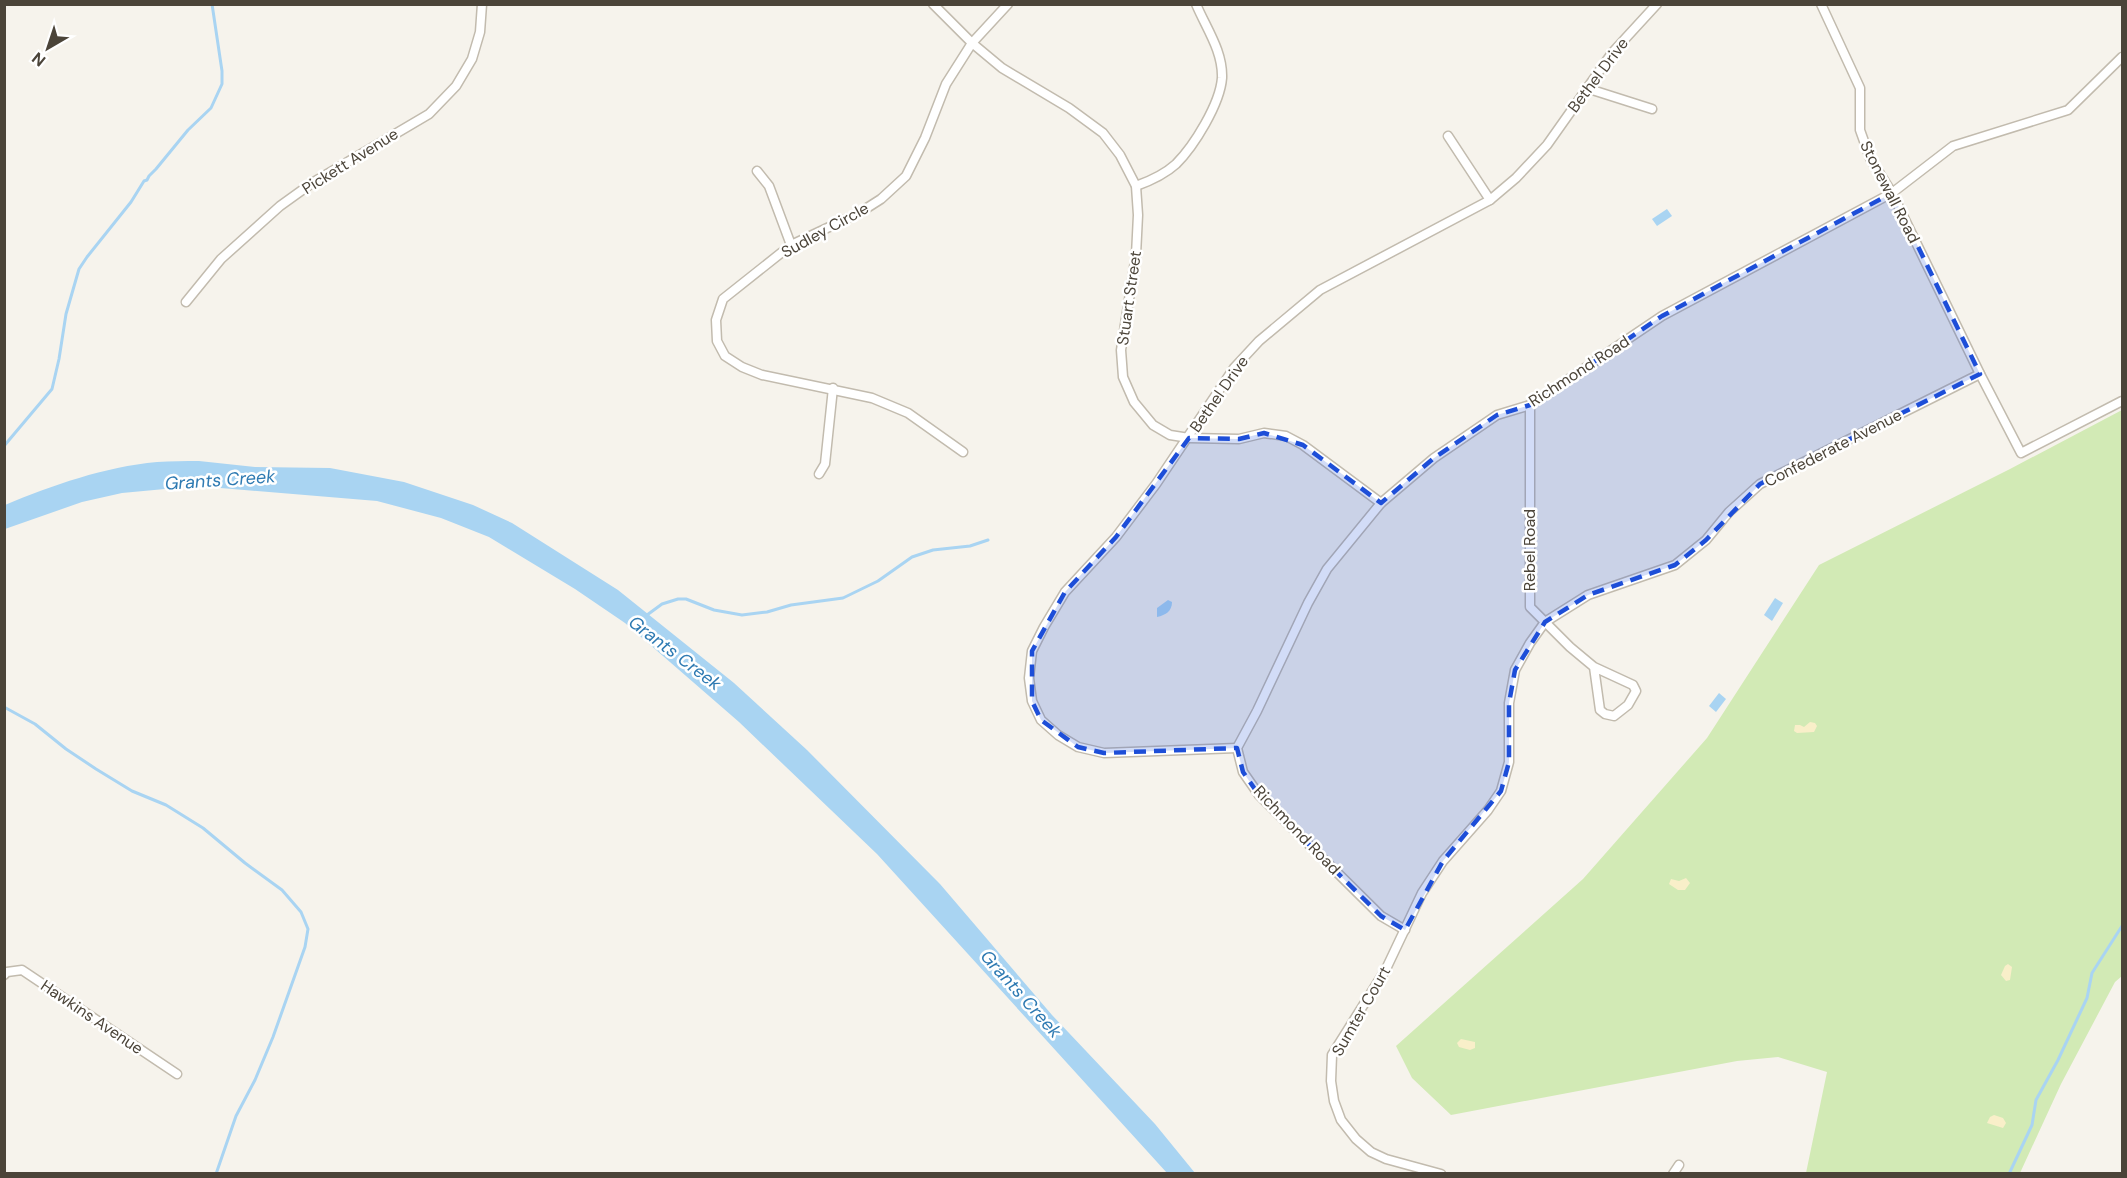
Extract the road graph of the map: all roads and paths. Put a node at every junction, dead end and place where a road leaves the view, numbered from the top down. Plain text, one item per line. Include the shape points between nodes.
1 (482, 4) edge
2 (933, 4) edge
3 (1008, 4) edge
4 (1196, 4) edge
5 (1657, 4) edge
6 (1821, 4) edge
7 (972, 44) junction
8 (2122, 57) edge
9 (1586, 88) junction
10 (1652, 109) dead end
11 (1448, 136) dead end
12 (757, 171) dead end
13 (1136, 186) junction
14 (1892, 193) junction
15 (1490, 200) junction
16 (791, 245) junction
17 (186, 303) dead end
18 (1980, 374) junction
19 (833, 388) junction
20 (2122, 401) edge
21 (1530, 405) junction
22 (1189, 438) junction
23 (963, 452) dead end
24 (819, 474) dead end
25 (1381, 503) junction
26 (1545, 622) junction
27 (1594, 667) junction
28 (1237, 748) junction
29 (1405, 930) junction
30 (4, 975) edge
31 (177, 1074) dead end
32 (1679, 1165) dead end
33 (1441, 1173) edge
34 (1673, 1173) edge

1 - 17 street, Pickett Avenue via 480,32 472,59 456,86 429,114 280,206 221,260
2 - 7 street, Stuart Street
3 - 7 street, Sudley Circle
4 - 13 street via 1217,48 1222,79 1212,112 1175,165
5 - 9 street, Bethel Drive
6 - 14 street, Stonewall Road via 1860,88 1860,130 1870,158
7 - 13 street, Stuart Street via 1103,133
7 - 16 street, Sudley Circle via 946,84 906,176 859,213
8 - 14 street, Richmond Road via 2068,110 1953,146
9 - 10 street
9 - 15 street, Bethel Drive via 1547,145
11 - 15 street
12 - 16 street via 769,186
13 - 22 street, Stuart Street via 1136,255 1121,350 1124,377 1134,402 1153,425 1170,435
14 - 18 street, Stonewall Road
14 - 21 street, Richmond Road via 1662,316
15 - 22 street, Bethel Drive via 1320,290 1259,340 1234,368
16 - 19 street, Sudley Circle via 723,299 716,320 717,341 725,356 742,367 762,375
18 - 20 street via 2021,453
18 - 26 street, Confederate Avenue via 1760,484 1706,540 1675,565 1588,595
19 - 23 street, Sudley Circle via 908,413
19 - 24 street via 825,464
21 - 25 street, Richmond Road via 1497,415 1474,430
21 - 26 street, Rebel Road via 1528,594 1530,607
22 - 25 street, Stuart Street via 1239,439 1264,433 1286,436
22 - 28 street, Bethel Drive via 1116,537 1065,592 1044,627 1032,651 1032,701 1041,720 1058,735 1078,747 1104,753
25 - 28 street, Richmond Road via 1327,569
26 - 27 street, Rebel Road
26 - 29 street, Confederate Avenue via 1515,670 1509,702 1509,762 1501,791 1443,861
27 - 27 street, Rebel Road via 1633,685 1636,691 1628,705 1614,716 1600,710
28 - 29 street, Richmond Road via 1243,772 1259,795 1381,916
29 - 33 street, Sumter Court via 1386,969 1332,1055 1331,1081 1341,1120 1371,1152
30 - 31 street, Hawkins Avenue via 22,970
32 - 34 street

